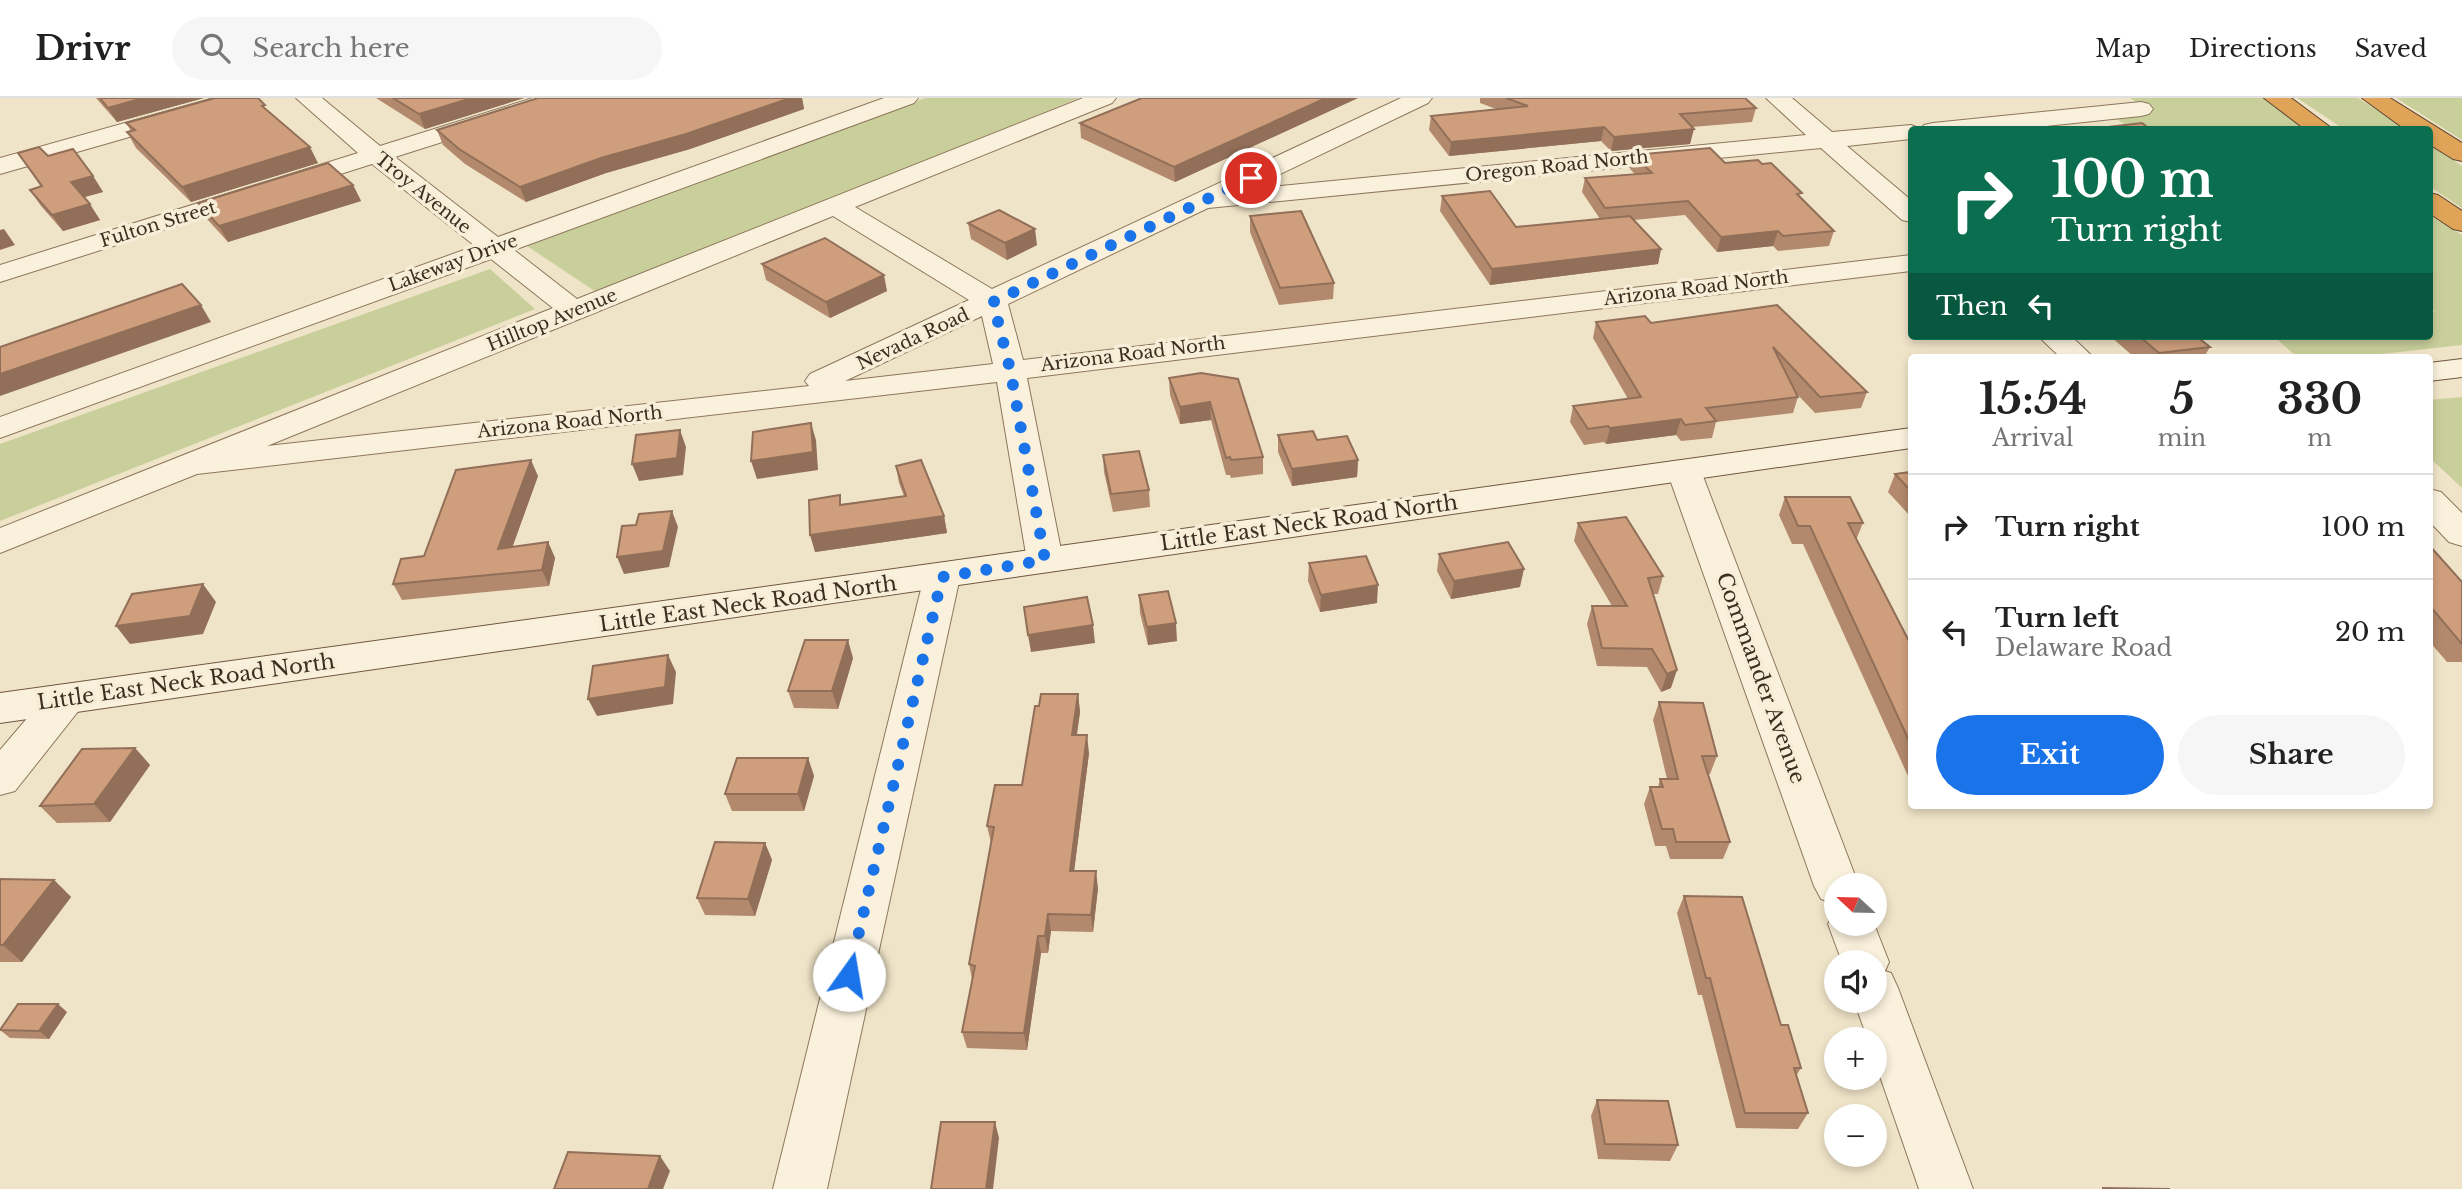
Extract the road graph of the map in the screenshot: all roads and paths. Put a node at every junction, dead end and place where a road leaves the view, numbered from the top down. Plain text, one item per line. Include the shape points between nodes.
1 (240, 98) edge
2 (307, 98) edge
3 (557, 98) edge
4 (906, 98) edge
5 (1104, 98) edge
6 (1420, 98) edge
7 (1778, 98) edge
8 (2007, 98) edge
9 (2276, 98) edge
10 (2374, 98) edge
11 (2141, 109) dead end
12 (2038, 119) junction
13 (1971, 126) edge
14 (2316, 126) edge
15 (2417, 126) edge
16 (1908, 132) edge
17 (2433, 136) edge
18 (1827, 140) junction
19 (2462, 154) edge
20 (376, 155) junction
21 (0, 166) edge
22 (1202, 201) junction
23 (2433, 204) edge
24 (835, 206) junction
25 (1908, 211) edge
26 (2462, 223) edge
27 (493, 248) junction
28 (1908, 263) edge
29 (0, 274) edge
30 (993, 302) junction
31 (575, 311) junction
32 (2058, 340) edge
33 (2074, 354) edge
34 (2462, 368) edge
35 (1010, 369) junction
36 (2433, 372) edge
37 (785, 398) junction
38 (0, 428) edge
39 (1908, 438) edge
40 (188, 465) junction
41 (1684, 471) junction
42 (2433, 504) edge
43 (2462, 534) edge
44 (0, 541) edge
45 (1045, 560) junction
46 (942, 577) junction
47 (66, 699) junction
48 (0, 708) edge
49 (0, 779) edge
50 (1833, 873) edge
51 (1883, 1013) edge
52 (800, 1189) edge
53 (1946, 1189) edge

1 - 21 street
2 - 20 street, Troy Avenue
3 - 20 street, Fulton Street
4 - 27 street, Lakeway Drive
5 - 24 street, Hilltop Avenue
6 - 22 street, Nevada Road
7 - 18 street
8 - 12 street
9 - 14 highway
10 - 15 highway
11 - 12 street
12 - 13 street
16 - 18 street, Oregon Road North
17 - 19 highway
18 - 22 street, Oregon Road North
18 - 25 street
20 - 27 street, Troy Avenue
20 - 29 street, Fulton Street
22 - 30 street, Nevada Road
23 - 26 highway
24 - 30 street
24 - 31 street, Hilltop Avenue
27 - 31 street, Troy Avenue
27 - 38 street, Lakeway Drive
28 - 35 street, Arizona Road North
30 - 35 street
30 - 37 street, Nevada Road
31 - 40 street, Hilltop Avenue
32 - 33 street
34 - 36 street
35 - 37 street, Arizona Road North
35 - 45 street
37 - 40 street, Arizona Road North
39 - 41 street, Little East Neck Road North
40 - 44 street, Hilltop Avenue
41 - 45 street, Little East Neck Road North
41 - 50 street, Commander Avenue
42 - 43 street
45 - 46 street, Little East Neck Road North
46 - 47 street, Little East Neck Road North
46 - 52 street
47 - 48 street, Little East Neck Road North
47 - 49 street
51 - 53 street

